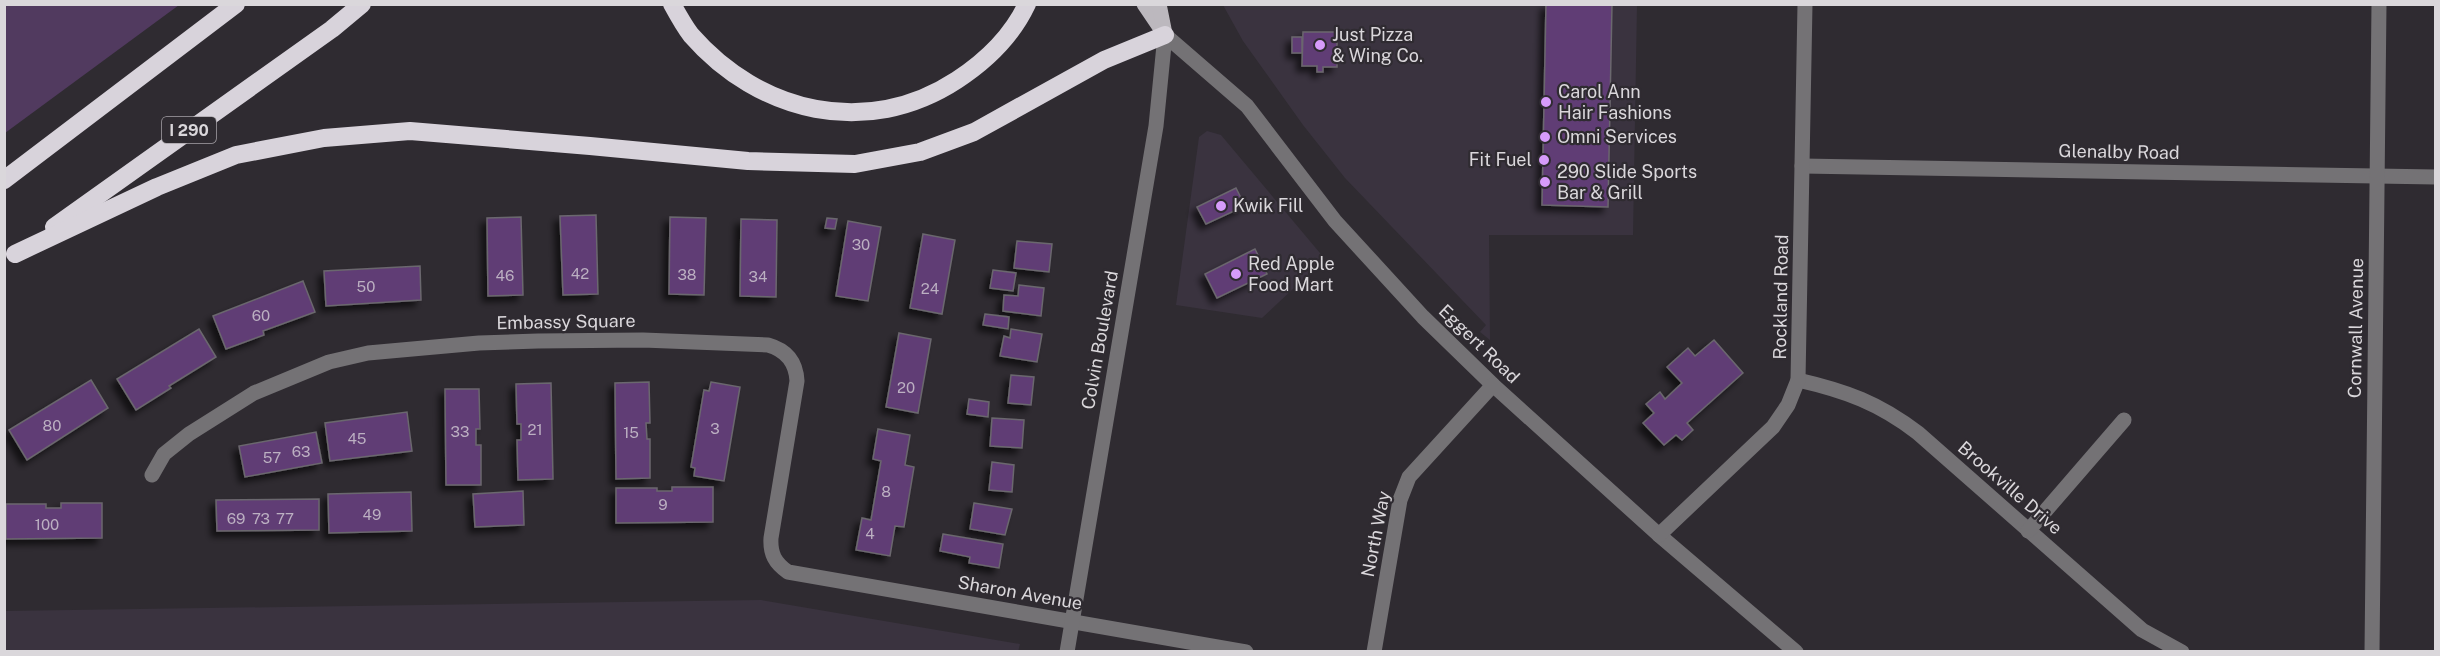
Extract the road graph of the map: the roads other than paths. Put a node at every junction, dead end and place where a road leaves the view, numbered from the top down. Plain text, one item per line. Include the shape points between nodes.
1 (236, 4) edge
2 (362, 4) edge
3 (672, 4) edge
4 (1027, 4) edge
5 (1144, 4) edge
6 (1159, 4) edge
7 (1805, 4) edge
8 (2379, 4) edge
9 (1165, 35) junction
10 (1802, 166) junction
11 (2377, 177) junction
12 (2436, 177) edge
13 (4, 180) edge
14 (10, 259) edge
15 (1798, 380) junction
16 (1492, 385) junction
17 (2124, 420) dead end
18 (152, 476) dead end
19 (2028, 531) junction
20 (1659, 535) junction
21 (788, 572) joint
22 (1072, 622) junction
23 (1067, 651) edge
24 (1246, 651) edge
25 (1374, 651) edge
26 (1796, 651) edge
27 (2182, 651) edge
28 (2373, 651) edge

1 - 13 highway
2 - 14 highway, I 290
3 - 4 highway via 690,34 716,61 749,85 805,108 836,112 880,111 916,102 949,86 975,69 1002,43
5 - 9 main road
6 - 9 main road
7 - 10 street, Rockland Road
8 - 11 street, Cornwall Avenue
9 - 14 highway via 1104,60 974,132 920,152 855,164 748,161 410,132 324,138 236,155 157,187
9 - 16 street, Eggert Road via 1247,106 1349,237
9 - 22 street, Colvin Boulevard via 1156,126
10 - 11 street, Glenalby Road
10 - 15 street, Rockland Road
11 - 12 street, Glenalby Road
11 - 28 street, Cornwall Avenue
15 - 19 street, Brookville Drive via 1836,388 1893,414
15 - 20 street, Rockland Road via 1773,427
16 - 20 street, Eggert Road
16 - 25 street, North Way via 1409,477 1400,500
17 - 19 street
18 - 21 street, Embassy Square via 164,453 254,393 329,362 368,353 538,340 768,345 788,356 797,372 771,538 777,564
19 - 27 street, Brookville Drive via 2142,630
20 - 26 street, Eggert Road
21 - 22 street, Sharon Avenue
22 - 23 street, Colvin Boulevard
22 - 24 street, Sharon Avenue

